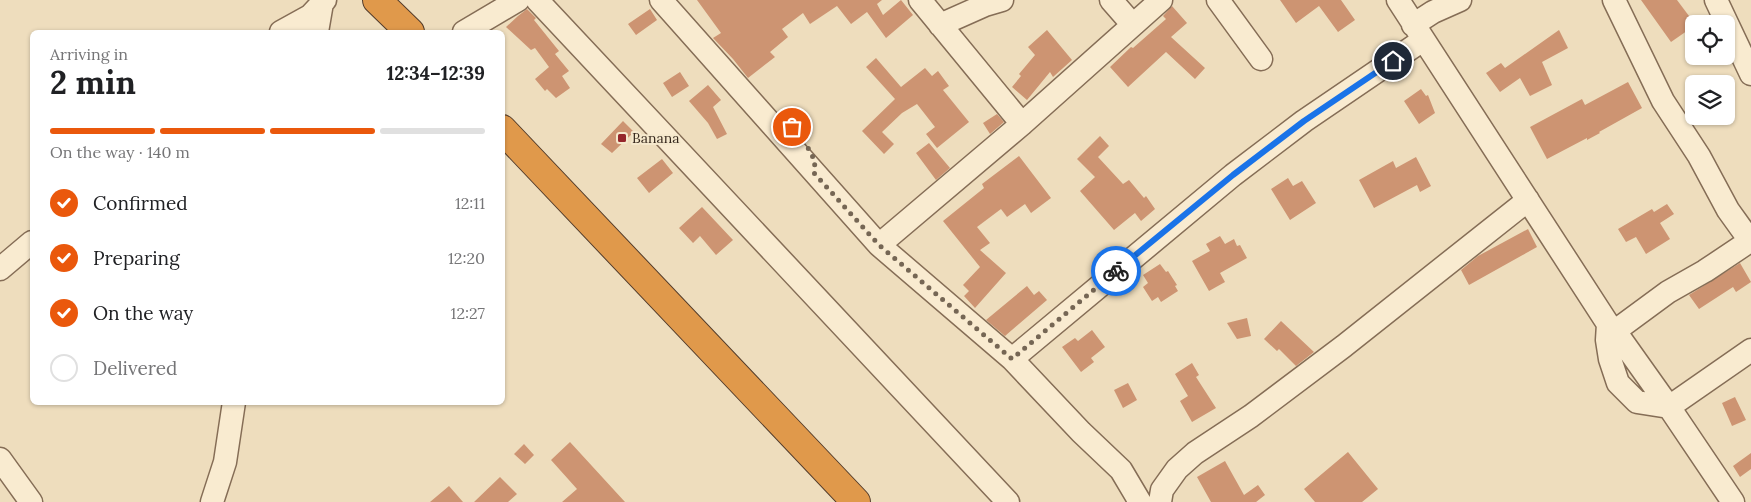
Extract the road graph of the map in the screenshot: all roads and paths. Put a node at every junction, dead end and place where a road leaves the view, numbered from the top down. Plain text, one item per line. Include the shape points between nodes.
1 (518, 0) edge
2 (536, 0) edge
3 (661, 0) edge
4 (1002, 0) edge
5 (1111, 0) edge
6 (1161, 0) edge
7 (1218, 0) edge
8 (1398, 0) edge
9 (1460, 0) edge
10 (1614, 0) edge
11 (1716, 0) edge
12 (324, 1) edge
13 (380, 2) edge
14 (930, 9) edge
15 (1132, 24) junction
16 (284, 30) edge
17 (317, 30) edge
18 (408, 30) edge
19 (467, 30) edge
20 (1418, 33) junction
21 (1261, 59) dead end
22 (1751, 74) edge
23 (1022, 124) junction
24 (505, 132) edge
25 (1528, 200) junction
26 (1750, 242) edge
27 (30, 244) edge
28 (879, 245) junction
29 (0, 269) edge
30 (1611, 328) junction
31 (1751, 350) edge
32 (1012, 359) junction
33 (234, 405) edge
34 (1668, 408) junction
35 (0, 459) edge
36 (30, 502) edge
37 (212, 502) edge
38 (856, 502) edge
39 (1008, 502) edge
40 (1140, 502) edge
41 (1160, 502) edge
42 (1733, 502) edge

1 - 19 street
2 - 39 street
3 - 28 street
4 - 14 street via 985,5
5 - 15 street
6 - 15 street
7 - 21 street
8 - 20 street
9 - 20 street via 1433,12
10 - 26 street via 1663,101
11 - 22 street
12 - 16 street via 310,16
12 - 17 street
13 - 18 highway
14 - 23 street
15 - 23 street
20 - 25 street
20 - 32 street via 1233,175
23 - 28 street
24 - 38 highway
25 - 30 street
25 - 41 street via 1344,346 1251,416 1195,453 1177,469 1162,490
26 - 30 street
27 - 29 street
28 - 32 street
30 - 34 street via 1607,340 1618,383 1637,402
31 - 34 street
32 - 40 street via 1121,470
33 - 37 street via 225,462
34 - 42 street
35 - 36 street

